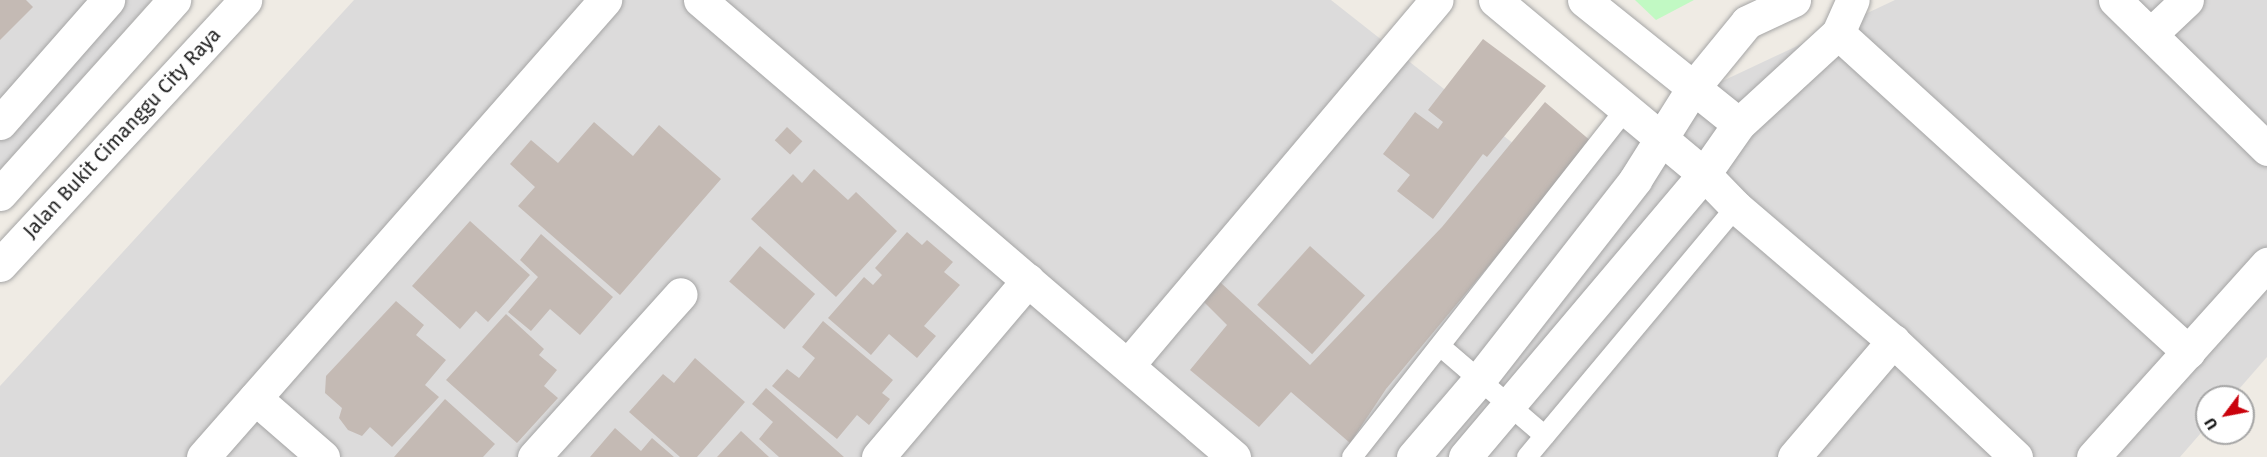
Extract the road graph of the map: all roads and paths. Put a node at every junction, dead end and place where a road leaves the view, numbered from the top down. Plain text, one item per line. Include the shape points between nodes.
1 (108, 0) edge
2 (174, 0) edge
3 (245, 0) edge
4 (605, 0) edge
5 (700, 0) edge
6 (1436, 0) edge
7 (1495, 0) edge
8 (1584, 0) edge
9 (1794, 0) edge
10 (1853, 0) edge
11 (2115, 0) edge
12 (2187, 0) edge
13 (1838, 33) junction
14 (2152, 33) junction
15 (1692, 88) junction
16 (1627, 107) junction
17 (0, 123) edge
18 (1739, 124) junction
19 (1661, 137) junction
20 (2267, 149) edge
21 (1704, 174) junction
22 (0, 194) edge
23 (1736, 207) junction
24 (2267, 264) edge
25 (0, 265) edge
26 (1028, 280) junction
27 (681, 294) dead end
28 (1893, 341) junction
29 (1440, 346) junction
30 (2188, 352) junction
31 (1128, 365) junction
32 (1479, 380) junction
33 (255, 398) junction
34 (1508, 406) junction
35 (1545, 436) junction
36 (203, 457) edge
37 (323, 457) edge
38 (534, 457) edge
39 (878, 457) edge
40 (1234, 457) edge
41 (1352, 457) edge
42 (1413, 457) edge
43 (1465, 457) edge
44 (1527, 457) edge
45 (1794, 457) edge
46 (2016, 457) edge
47 (2093, 457) edge

1 - 17 street
2 - 22 street
3 - 25 street, Jalan Bukit Cimanggu City Raya
4 - 33 street
5 - 26 street
6 - 31 street
7 - 16 street
8 - 15 street
9 - 15 street via 1747,22
10 - 13 street
11 - 14 street
12 - 14 street
13 - 18 street
13 - 30 street
14 - 20 street
15 - 18 street
15 - 19 street
16 - 19 street
16 - 29 lane
18 - 21 street
19 - 21 street
19 - 32 street via 1635,180
21 - 23 street
21 - 34 street
23 - 28 street
23 - 35 lane
24 - 30 street
26 - 31 street
26 - 39 street
27 - 38 street
28 - 45 street
28 - 46 street
29 - 32 lane
29 - 41 lane
30 - 47 street
31 - 40 street
32 - 34 lane
32 - 42 street
33 - 36 street
33 - 37 street
34 - 35 lane
34 - 43 street
35 - 44 lane

